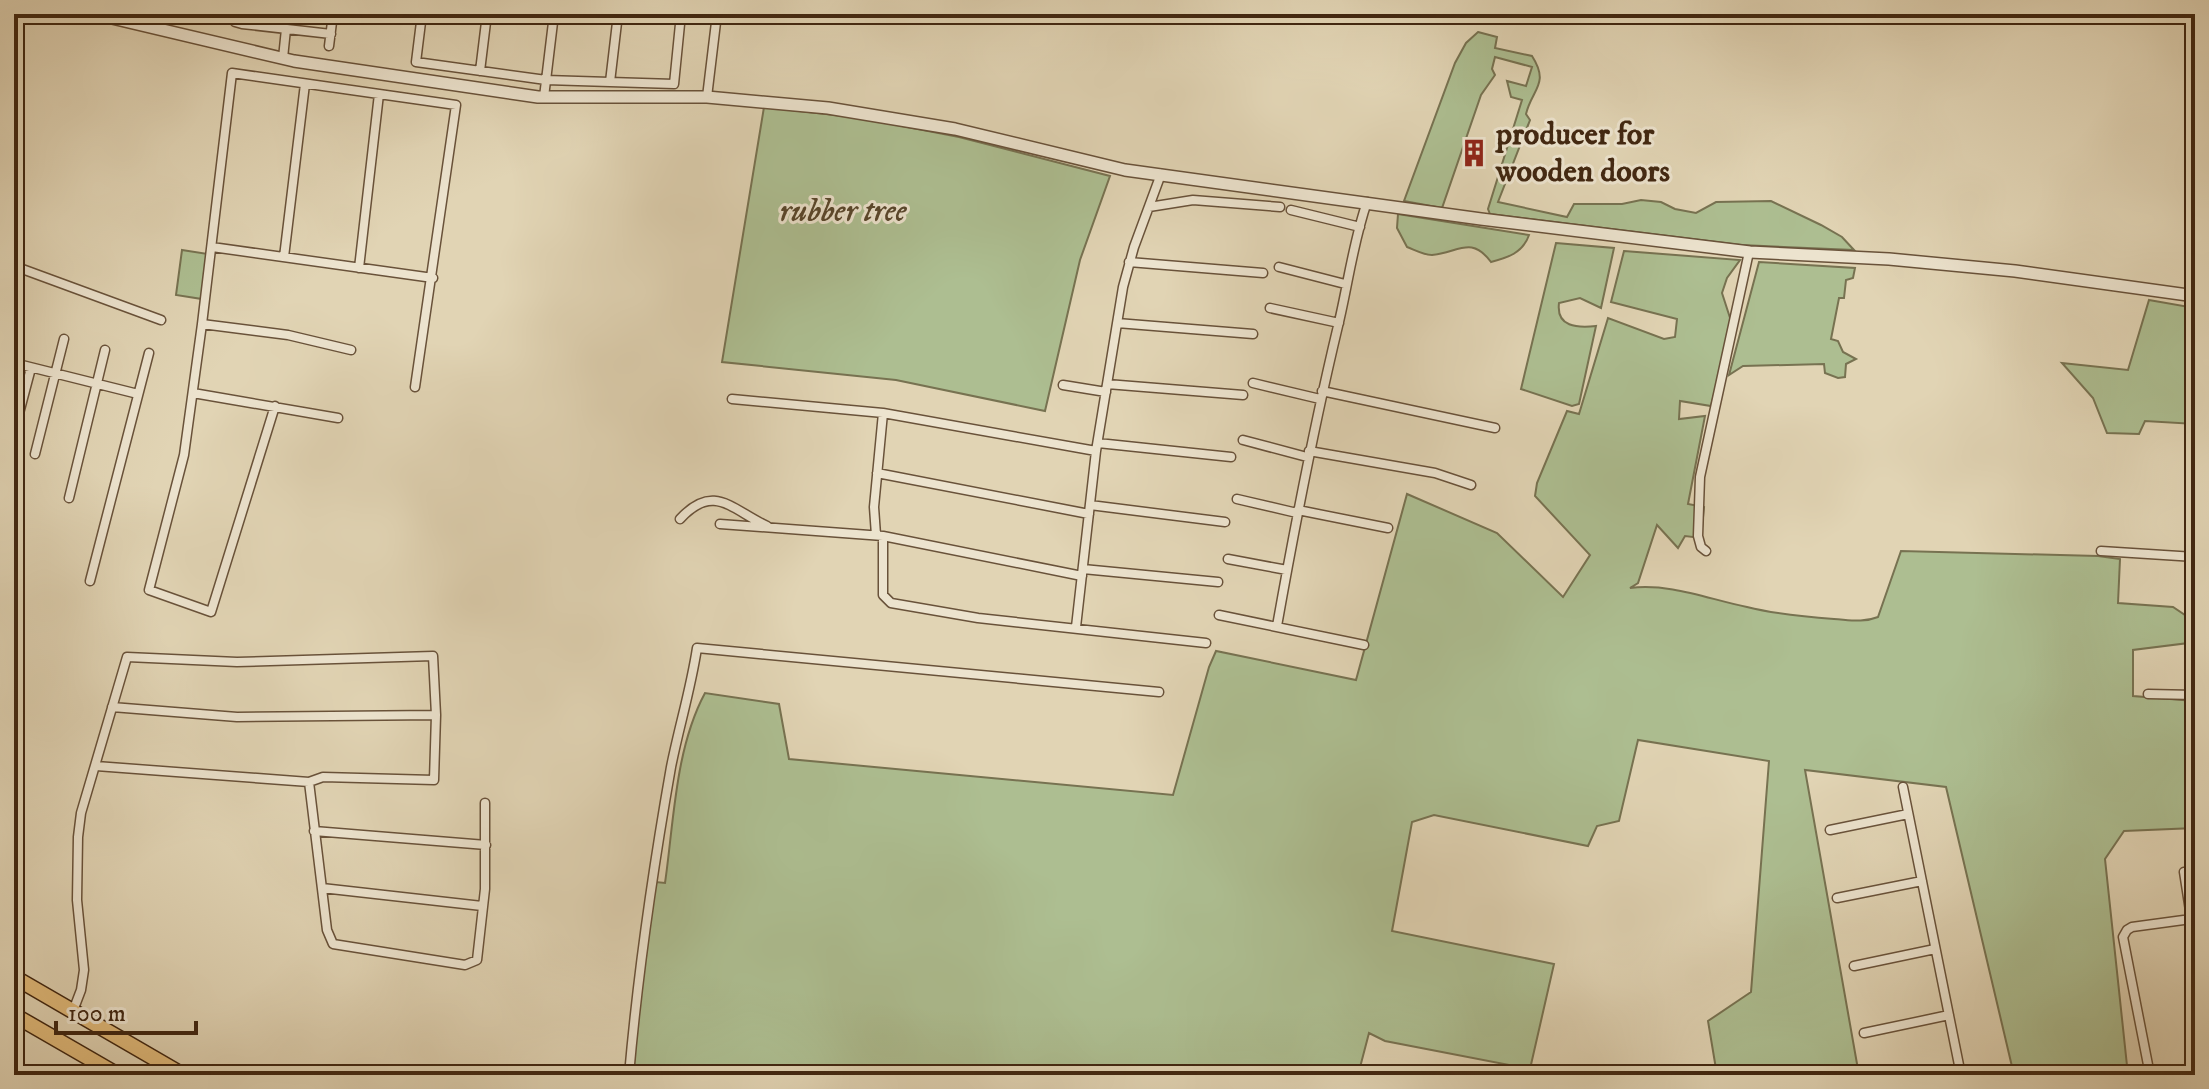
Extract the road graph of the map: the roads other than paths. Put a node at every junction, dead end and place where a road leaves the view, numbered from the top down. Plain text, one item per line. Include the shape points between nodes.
1 (95, 14) edge
2 (229, 14) edge
3 (333, 14) edge
4 (422, 14) edge
5 (487, 14) edge
6 (554, 14) edge
7 (618, 14) edge
8 (681, 14) edge
9 (717, 14) edge
10 (286, 29) junction
11 (331, 34) junction
12 (329, 46) dead end
13 (283, 58) junction
14 (480, 71) junction
15 (546, 80) junction
16 (610, 82) junction
17 (305, 84) junction
18 (379, 94) junction
19 (544, 97) junction
20 (707, 97) junction
21 (1161, 174) junction
22 (1367, 202) junction
23 (1149, 207) junction
24 (1280, 207) dead end
25 (1291, 210) dead end
26 (1360, 227) junction
27 (212, 247) junction
28 (1749, 252) junction
29 (284, 257) junction
30 (1129, 262) junction
31 (14, 266) edge
32 (1279, 267) dead end
33 (359, 268) junction
34 (1263, 273) dead end
35 (433, 278) junction
36 (1345, 284) junction
37 (2195, 296) edge
38 (1270, 308) dead end
39 (161, 320) dead end
40 (1117, 323) junction
41 (1339, 323) junction
42 (202, 324) junction
43 (1253, 334) dead end
44 (64, 339) dead end
45 (105, 350) dead end
46 (351, 350) dead end
47 (149, 353) dead end
48 (14, 363) edge
49 (31, 368) junction
50 (55, 374) junction
51 (1253, 383) dead end
52 (97, 384) junction
53 (1063, 385) dead end
54 (415, 387) dead end
55 (1107, 388) junction
56 (193, 393) junction
57 (138, 394) junction
58 (1243, 395) dead end
59 (1321, 395) junction
60 (732, 399) dead end
61 (275, 406) junction
62 (883, 413) junction
63 (338, 418) dead end
64 (14, 421) edge
65 (1495, 428) dead end
66 (1243, 440) dead end
67 (1097, 447) junction
68 (35, 454) dead end
69 (1308, 454) junction
70 (1231, 457) dead end
71 (877, 473) junction
72 (1471, 485) dead end
73 (69, 498) dead end
74 (1237, 499) dead end
75 (1089, 510) junction
76 (1298, 512) junction
77 (680, 519) dead end
78 (1225, 522) dead end
79 (720, 524) dead end
80 (772, 528) junction
81 (1388, 528) dead end
82 (880, 536) junction
83 (1706, 551) dead end
84 (2101, 551) dead end
85 (2195, 557) edge
86 (1228, 559) dead end
87 (1287, 570) junction
88 (1082, 572) junction
89 (90, 581) dead end
90 (1218, 582) dead end
91 (1219, 615) dead end
92 (1277, 626) junction
93 (1076, 627) junction
94 (1206, 643) dead end
95 (1364, 645) dead end
96 (1159, 692) dead end
97 (2148, 694) dead end
98 (2195, 695) edge
99 (112, 707) junction
100 (436, 715) junction
101 (96, 766) junction
102 (309, 782) junction
103 (1903, 787) dead end
104 (485, 803) dead end
105 (1908, 814) junction
106 (1830, 830) dead end
107 (314, 831) junction
108 (486, 845) junction
109 (2184, 872) dead end
110 (1922, 881) junction
111 (322, 888) junction
112 (1837, 898) dead end
113 (482, 906) junction
114 (2191, 919) junction
115 (2195, 943) edge
116 (1935, 949) junction
117 (1854, 966) dead end
118 (14, 977) edge
119 (73, 1011) junction
120 (14, 1015) edge
121 (1949, 1015) junction
122 (1864, 1033) dead end
123 (118, 1075) edge
124 (183, 1075) edge
125 (629, 1075) edge
126 (1961, 1075) edge
127 (2150, 1075) edge

1 - 13 street
2 - 10 street via 242,24
3 - 11 street
4 - 14 street via 416,62
5 - 14 street
6 - 15 street
7 - 16 street
8 - 16 street via 674,84
9 - 20 street
10 - 11 street
10 - 13 street
11 - 12 street
13 - 19 street
14 - 15 street
15 - 16 street
15 - 19 street
17 - 18 street
17 - 27 street via 232,73
17 - 29 street
18 - 33 street
18 - 35 street via 456,105
19 - 20 street
20 - 21 street via 828,108 941,127
21 - 22 street
21 - 23 street
22 - 26 street
22 - 28 street
23 - 24 street via 1193,200
23 - 30 street
25 - 26 street
26 - 36 street
27 - 29 street
27 - 42 street
28 - 37 street via 1968,266
28 - 83 street via 1700,477 1698,536
29 - 33 street
30 - 34 street
30 - 40 street
31 - 39 street
32 - 36 street
33 - 35 street
35 - 54 street
36 - 41 street
38 - 41 street
40 - 43 street
40 - 55 street
41 - 59 street
42 - 46 street
42 - 56 street
44 - 50 street
45 - 52 street
47 - 57 street
48 - 49 street
49 - 50 street
49 - 64 street
50 - 52 street
50 - 68 street
51 - 59 street
52 - 57 street
52 - 73 street
53 - 55 street
55 - 58 street
55 - 67 street
56 - 61 street
56 - 61 street via 184,455 149,590 211,612
57 - 89 street
59 - 65 street
59 - 69 street
60 - 62 street
61 - 63 street
62 - 67 street
62 - 71 street
66 - 69 street
67 - 70 street
67 - 75 street
69 - 72 street via 1435,473
69 - 76 street
71 - 75 street
71 - 82 street via 874,507
74 - 76 street
75 - 78 street
75 - 88 street
76 - 81 street
76 - 87 street
77 - 80 street via 693,505 710,500
79 - 80 street
80 - 82 street
82 - 88 street
82 - 93 street via 883,595 888,602
84 - 85 street
86 - 87 street
87 - 92 street
88 - 90 street
88 - 93 street
91 - 92 street
92 - 95 street
93 - 94 street
96 - 125 street via 697,648 652,880
97 - 98 street
99 - 100 street via 237,717
99 - 100 street via 127,657 237,662 433,656
99 - 101 street
100 - 102 street via 434,780 323,777
101 - 102 street
101 - 119 street via 78,837 84,970
102 - 107 street
103 - 105 street
104 - 108 street
105 - 106 street
105 - 110 street
107 - 108 street
107 - 111 street
108 - 113 street
109 - 114 street
110 - 112 street
110 - 116 street
111 - 113 street
111 - 113 street via 333,944 465,965 477,960
114 - 115 street
114 - 127 street via 2134,926 2124,934
116 - 117 street
116 - 121 street
118 - 119 highway
119 - 124 highway
120 - 123 highway
121 - 122 street
121 - 126 street

